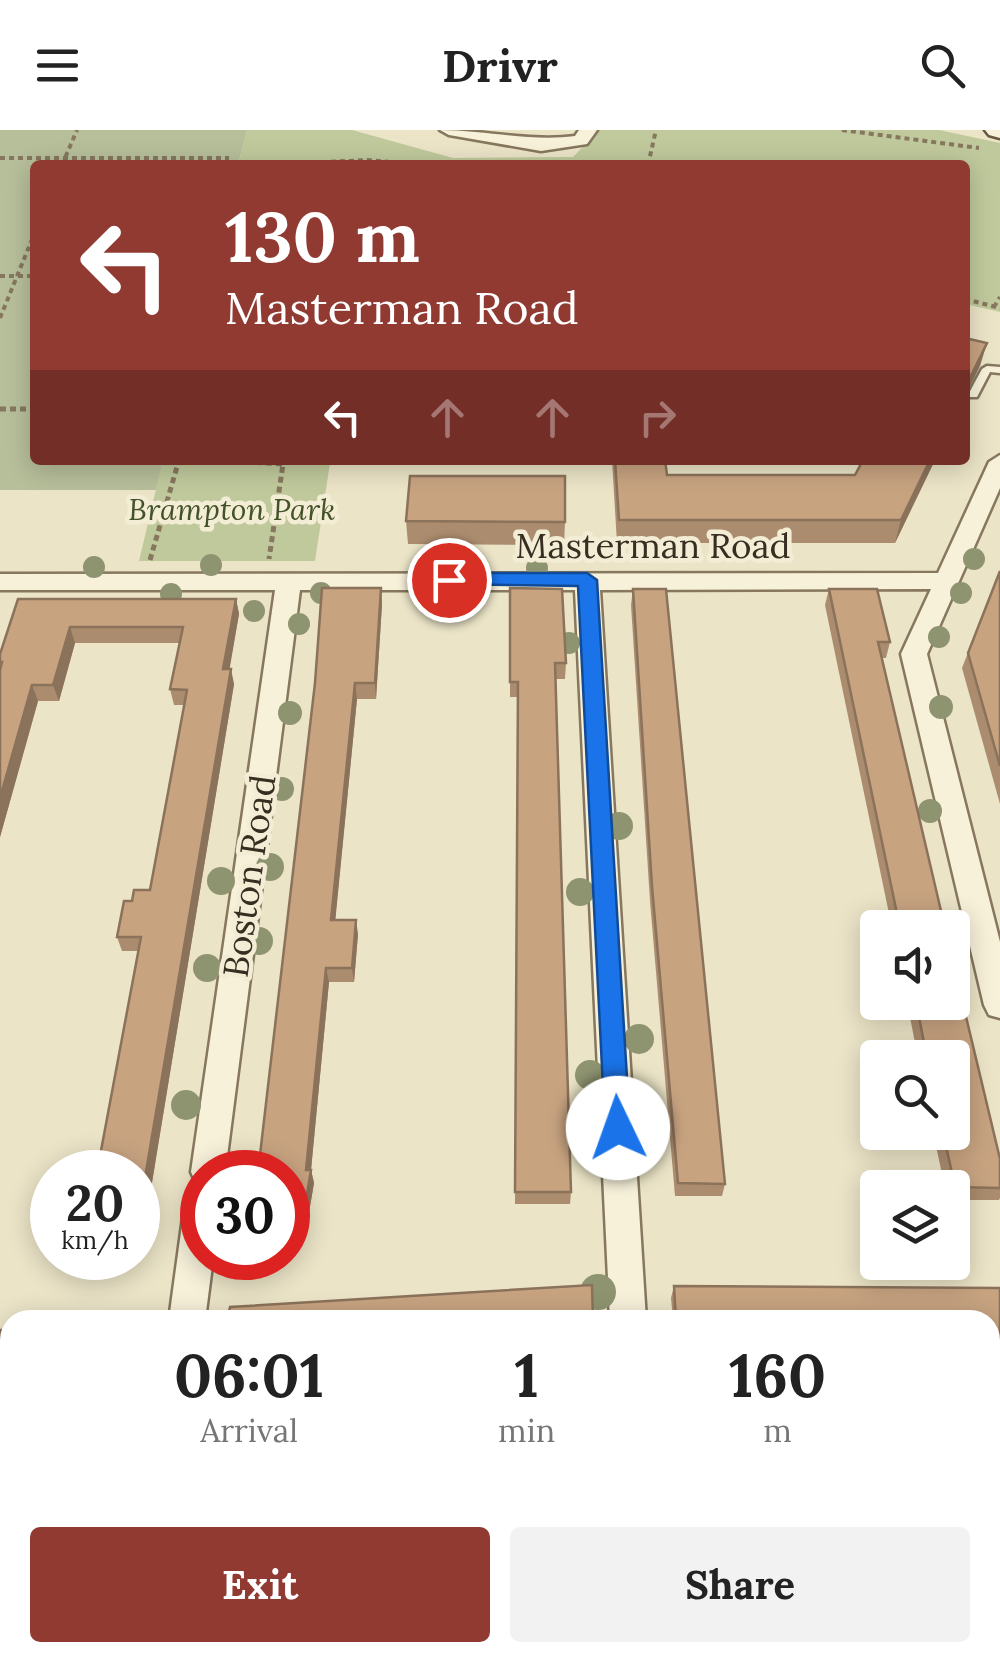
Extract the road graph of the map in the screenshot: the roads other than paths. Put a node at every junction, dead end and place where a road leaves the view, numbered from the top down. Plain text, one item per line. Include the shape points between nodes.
1 (449, 130) edge
2 (588, 130) edge
3 (1000, 370) edge
4 (974, 395) edge
5 (1000, 462) edge
6 (986, 524) edge
7 (278, 580) junction
8 (587, 580) junction
9 (946, 581) junction
10 (0, 582) edge
11 (1000, 1005) edge
12 (211, 1150) edge
13 (192, 1280) edge
14 (188, 1310) edge
15 (627, 1310) edge

1 - 2 street via 551,147 581,140
3 - 4 lane via 987,369
5 - 6 street
6 - 9 street
7 - 8 street, Masterman Road
7 - 10 street, Masterman Road
7 - 12 street, Boston Road
8 - 9 street, Masterman Road
8 - 15 street
9 - 11 street via 914,654
13 - 14 street

